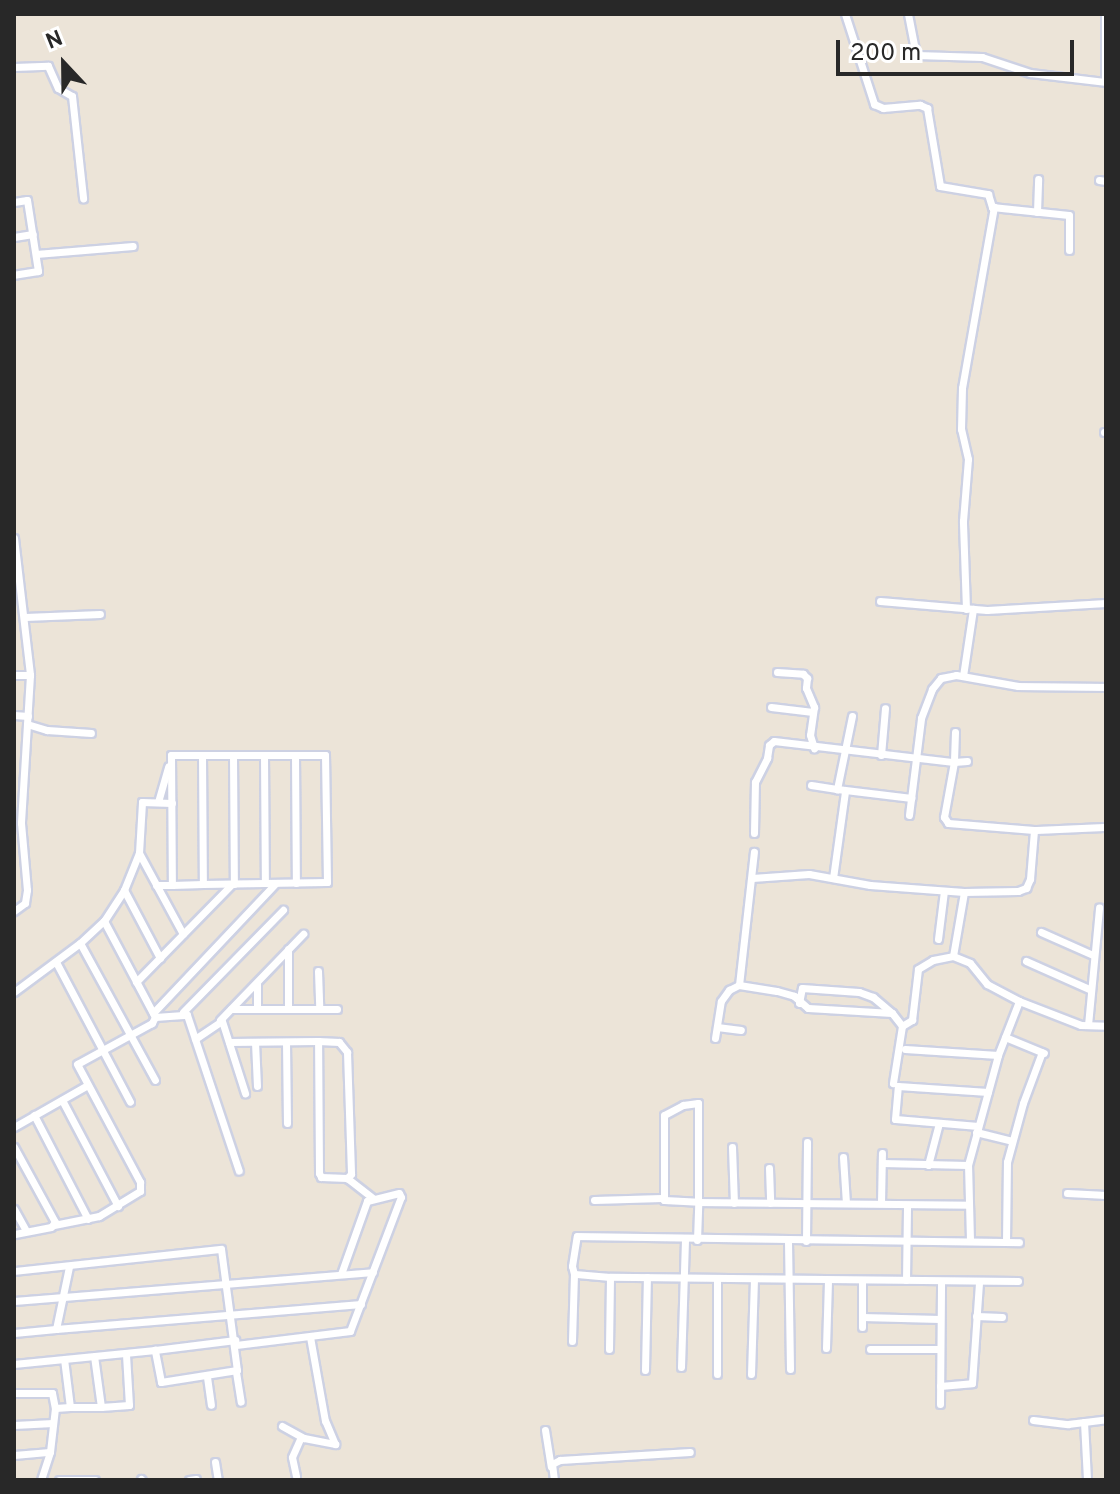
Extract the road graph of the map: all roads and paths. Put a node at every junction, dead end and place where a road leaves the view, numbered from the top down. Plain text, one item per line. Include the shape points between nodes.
1 (845, 14) edge
2 (908, 14) edge
3 (1105, 14) edge
4 (14, 67) edge
5 (1105, 82) edge
6 (1038, 179) dead end
7 (83, 198) dead end
8 (14, 202) edge
9 (994, 207) junction
10 (1037, 212) junction
11 (33, 234) junction
12 (14, 237) edge
13 (133, 246) dead end
14 (1069, 250) dead end
15 (36, 254) junction
16 (14, 275) edge
17 (14, 538) edge
18 (880, 601) dead end
19 (1106, 603) edge
20 (969, 609) junction
21 (100, 614) dead end
22 (25, 617) junction
23 (777, 672) dead end
24 (14, 675) edge
25 (30, 675) junction
26 (963, 676) junction
27 (1106, 687) edge
28 (771, 707) dead end
29 (885, 708) dead end
30 (813, 712) junction
31 (14, 715) edge
32 (852, 716) dead end
33 (28, 720) junction
34 (955, 732) dead end
35 (91, 733) dead end
36 (814, 748) junction
37 (845, 751) junction
38 (171, 755) junction
39 (202, 755) junction
40 (233, 755) junction
41 (264, 755) junction
42 (295, 755) junction
43 (881, 755) junction
44 (917, 759) junction
45 (967, 761) dead end
46 (954, 762) junction
47 (811, 785) dead end
48 (841, 790) junction
49 (911, 798) junction
50 (158, 802) junction
51 (172, 803) junction
52 (909, 815) dead end
53 (17, 823) edge
54 (1106, 827) edge
55 (1034, 830) junction
56 (754, 833) dead end
57 (754, 852) dead end
58 (139, 853) junction
59 (752, 878) junction
60 (833, 878) junction
61 (265, 883) junction
62 (276, 883) junction
63 (296, 883) junction
64 (203, 884) junction
65 (233, 884) junction
66 (156, 885) junction
67 (172, 885) junction
68 (124, 890) junction
69 (944, 891) junction
70 (964, 892) junction
71 (1099, 908) dead end
72 (283, 910) dead end
73 (14, 911) edge
74 (104, 921) junction
75 (1041, 932) dead end
76 (183, 934) junction
77 (303, 934) dead end
78 (938, 939) dead end
79 (80, 943) junction
80 (288, 949) junction
81 (1093, 955) junction
82 (953, 956) junction
83 (160, 958) junction
84 (1026, 961) dead end
85 (56, 962) junction
86 (318, 971) dead end
87 (136, 982) junction
88 (257, 982) junction
89 (739, 985) junction
90 (1089, 989) junction
91 (838, 991) junction
92 (14, 992) edge
93 (859, 992) junction
94 (1019, 1001) junction
95 (799, 1003) junction
96 (231, 1009) junction
97 (257, 1009) junction
98 (288, 1009) junction
99 (319, 1009) junction
100 (337, 1009) dead end
101 (836, 1010) junction
102 (858, 1011) junction
103 (178, 1013) junction
104 (892, 1013) junction
105 (157, 1015) junction
106 (220, 1020) junction
107 (1088, 1025) junction
108 (902, 1026) junction
109 (1106, 1026) edge
110 (717, 1027) junction
111 (741, 1030) dead end
112 (130, 1034) junction
113 (1005, 1037) junction
114 (715, 1038) dead end
115 (195, 1039) junction
116 (318, 1041) junction
117 (229, 1042) junction
118 (255, 1042) junction
119 (286, 1042) junction
120 (103, 1049) junction
121 (905, 1049) dead end
122 (998, 1055) junction
123 (155, 1080) dead end
124 (893, 1083) dead end
125 (86, 1086) junction
126 (257, 1086) dead end
127 (988, 1092) junction
128 (245, 1093) dead end
129 (62, 1100) junction
130 (130, 1102) dead end
131 (34, 1115) junction
132 (287, 1123) dead end
133 (939, 1123) junction
134 (14, 1127) edge
135 (977, 1129) junction
136 (1011, 1141) junction
137 (807, 1142) dead end
138 (14, 1147) edge
139 (732, 1147) dead end
140 (882, 1153) dead end
141 (843, 1157) dead end
142 (882, 1163) junction
143 (928, 1165) junction
144 (968, 1165) junction
145 (769, 1168) dead end
146 (239, 1171) dead end
147 (347, 1178) junction
148 (1067, 1193) dead end
149 (1106, 1195) edge
150 (373, 1198) junction
151 (662, 1198) junction
152 (594, 1200) dead end
153 (698, 1202) junction
154 (734, 1203) junction
155 (770, 1203) junction
156 (846, 1203) junction
157 (881, 1203) junction
158 (808, 1204) junction
159 (907, 1205) junction
160 (968, 1205) junction
161 (118, 1206) junction
162 (14, 1209) edge
163 (88, 1219) junction
164 (54, 1225) junction
165 (26, 1231) junction
166 (14, 1234) edge
167 (685, 1240) junction
168 (697, 1240) junction
169 (970, 1240) junction
170 (788, 1241) junction
171 (806, 1241) junction
172 (904, 1242) junction
173 (1006, 1242) junction
174 (1019, 1242) dead end
175 (69, 1267) junction
176 (14, 1271) edge
177 (373, 1272) junction
178 (341, 1274) junction
179 (574, 1274) junction
180 (610, 1277) junction
181 (647, 1277) junction
182 (682, 1278) junction
183 (717, 1279) junction
184 (906, 1280) junction
185 (754, 1281) junction
186 (792, 1281) junction
187 (828, 1281) junction
188 (862, 1281) junction
189 (941, 1281) junction
190 (1018, 1281) dead end
191 (227, 1282) junction
192 (979, 1282) junction
193 (65, 1297) junction
194 (14, 1301) edge
195 (361, 1304) junction
196 (230, 1312) junction
197 (976, 1316) junction
198 (862, 1317) junction
199 (1002, 1317) dead end
200 (940, 1319) junction
201 (862, 1327) dead end
202 (56, 1329) junction
203 (14, 1333) edge
204 (310, 1337) junction
205 (572, 1341) dead end
206 (236, 1342) junction
207 (826, 1348) dead end
208 (609, 1349) dead end
209 (870, 1349) dead end
210 (938, 1349) junction
211 (155, 1350) junction
212 (126, 1354) junction
213 (94, 1356) junction
214 (64, 1359) junction
215 (14, 1364) edge
216 (681, 1367) dead end
217 (790, 1369) dead end
218 (645, 1370) dead end
219 (236, 1372) junction
220 (717, 1374) dead end
221 (751, 1374) dead end
222 (207, 1377) junction
223 (940, 1386) junction
224 (14, 1393) edge
225 (241, 1402) dead end
226 (940, 1404) dead end
227 (211, 1405) dead end
228 (70, 1407) junction
229 (101, 1407) junction
230 (55, 1408) junction
231 (1106, 1419) edge
232 (1033, 1420) dead end
233 (1084, 1422) junction
234 (53, 1423) junction
235 (14, 1425) edge
236 (282, 1426) dead end
237 (545, 1430) dead end
238 (301, 1437) junction
239 (50, 1452) junction
240 (690, 1452) dead end
241 (14, 1455) edge
242 (215, 1462) dead end
243 (551, 1467) junction
244 (296, 1476) dead end
245 (196, 1479) edge
246 (41, 1480) edge
247 (59, 1480) edge
248 (95, 1480) edge
249 (189, 1480) edge
250 (218, 1480) edge
251 (554, 1480) edge
252 (1087, 1480) edge

1 - 9 street via 873,102 883,108 926,107 940,186 988,194
2 - 5 street via 916,55 982,57 1030,73
3 - 5 street
4 - 7 street via 48,66 58,88 72,96
6 - 10 street
8 - 11 street via 27,200
9 - 10 street
9 - 20 street via 962,388
10 - 14 street via 1069,215
11 - 12 street
11 - 15 street
13 - 15 street
15 - 16 street via 38,271
17 - 22 street
18 - 20 street
19 - 20 street
20 - 26 street
21 - 22 street
22 - 25 street
23 - 30 street via 807,678
24 - 25 street
25 - 33 street
26 - 27 street via 1018,686
26 - 44 street via 946,676 932,689 921,718
28 - 30 street
29 - 43 street
30 - 36 street
31 - 33 street
32 - 37 street
33 - 35 street via 47,730
33 - 53 street
34 - 46 street
36 - 37 street
36 - 56 street via 774,741 769,745 755,782
37 - 43 street
37 - 48 street
38 - 39 street
38 - 50 street
38 - 51 street
39 - 40 street
39 - 64 street
40 - 41 street
40 - 65 street
41 - 42 street
41 - 61 street
42 - 63 street
42 - 63 street via 325,755 327,882
43 - 44 street
44 - 46 street
44 - 49 street
45 - 46 street
46 - 55 street via 946,822
47 - 48 street
48 - 49 street
48 - 60 street
49 - 52 street
50 - 51 street
50 - 58 street via 142,802
51 - 67 street
53 - 73 street via 27,898
54 - 55 street
55 - 70 street via 1026,888
57 - 59 street
58 - 66 street
58 - 68 street
59 - 60 street
59 - 89 street
60 - 69 street
61 - 62 street
61 - 65 street
62 - 63 street
62 - 105 street
64 - 65 street
64 - 67 street
65 - 76 street
66 - 67 street
66 - 76 street
68 - 74 street
68 - 83 street
69 - 70 street
69 - 78 street
70 - 82 street
71 - 81 street
72 - 103 street
74 - 79 street
74 - 87 street
75 - 81 street
76 - 83 street
77 - 80 street
79 - 85 street
79 - 112 street
80 - 88 street
80 - 98 street
81 - 90 street
82 - 94 street
82 - 108 street via 918,969 912,1020
83 - 87 street
84 - 90 street
85 - 92 street
85 - 120 street
86 - 99 street
87 - 105 street
88 - 96 street
88 - 97 street
89 - 95 street via 794,996
89 - 110 street via 724,996
90 - 107 street
91 - 93 street
91 - 95 street via 802,988
91 - 101 street
93 - 102 street
93 - 104 street
94 - 107 street
94 - 113 street
95 - 101 street
96 - 97 street
96 - 106 street
97 - 98 street
98 - 99 street
99 - 100 street
101 - 102 street
102 - 104 street
103 - 105 street
103 - 115 street via 187,1015
104 - 108 street
105 - 112 street
106 - 115 street
106 - 117 street
107 - 109 street
108 - 124 street
110 - 111 street
110 - 114 street
112 - 120 street
112 - 123 street
113 - 122 street
113 - 136 street via 1043,1053
115 - 146 street
116 - 119 street
116 - 147 street via 339,1042 347,1052
116 - 147 street via 319,1175
117 - 118 street
117 - 128 street
118 - 119 street
118 - 126 street
119 - 132 street
120 - 125 street via 77,1064
120 - 130 street
121 - 122 street
122 - 127 street
125 - 129 street
125 - 161 street via 140,1182 140,1191
127 - 133 street via 898,1085 894,1118
127 - 135 street
129 - 131 street
129 - 161 street
131 - 134 street
131 - 163 street
133 - 135 street
133 - 143 street
135 - 136 street
135 - 144 street
136 - 173 street
137 - 158 street
138 - 164 street
139 - 154 street
140 - 142 street
141 - 156 street
142 - 143 street
142 - 157 street
143 - 144 street
144 - 160 street
145 - 155 street
147 - 150 street
148 - 149 street
150 - 177 street via 396,1192 401,1196
150 - 178 street via 365,1204
151 - 152 street
151 - 153 street
151 - 153 street via 664,1115 698,1103
153 - 154 street
153 - 168 street
154 - 155 street
155 - 158 street
156 - 157 street
156 - 158 street
157 - 159 street
158 - 171 street
159 - 160 street
159 - 172 street
160 - 169 street
161 - 163 street
162 - 165 street
163 - 164 street
164 - 165 street
165 - 166 street
167 - 168 street
167 - 179 street via 577,1236
167 - 182 street
168 - 170 street
169 - 172 street
169 - 173 street
170 - 171 street
170 - 186 street
171 - 172 street
172 - 184 street
173 - 174 street
175 - 176 street
175 - 191 street via 219,1249
175 - 193 street
177 - 178 street
177 - 195 street
178 - 191 street
179 - 180 street
179 - 205 street
180 - 181 street
180 - 208 street
181 - 182 street
181 - 218 street
182 - 183 street
182 - 216 street
183 - 185 street
183 - 220 street
184 - 188 street
184 - 189 street
185 - 186 street
185 - 221 street
186 - 187 street
186 - 217 street
187 - 188 street
187 - 207 street
188 - 198 street
189 - 192 street
189 - 200 street
190 - 192 street
191 - 193 street
191 - 196 street
192 - 197 street
193 - 194 street
193 - 202 street
195 - 196 street
195 - 204 street via 348,1332
196 - 202 street
196 - 206 street
197 - 199 street
197 - 223 street via 972,1383
198 - 200 street
198 - 201 street
200 - 210 street
202 - 203 street
204 - 206 street
204 - 238 street via 325,1421 335,1444
206 - 211 street
206 - 219 street
209 - 210 street
210 - 223 street
211 - 212 street
211 - 222 street via 161,1382
212 - 213 street
212 - 229 street via 129,1405
213 - 214 street
213 - 229 street
214 - 215 street
214 - 228 street
219 - 222 street
219 - 225 street
222 - 227 street
223 - 226 street
224 - 230 street via 51,1390
228 - 229 street
228 - 230 street
230 - 234 street
231 - 233 street
232 - 233 street
233 - 252 street
234 - 235 street
234 - 239 street
236 - 238 street
237 - 243 street
238 - 244 street via 292,1457
239 - 241 street
239 - 246 street
240 - 243 street via 588,1456 555,1461
242 - 250 street
243 - 251 street
245 - 249 street
247 - 248 street

